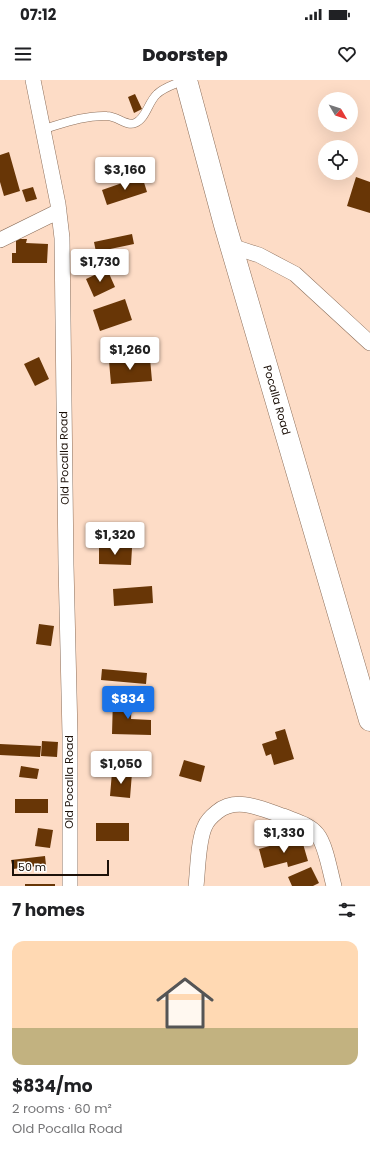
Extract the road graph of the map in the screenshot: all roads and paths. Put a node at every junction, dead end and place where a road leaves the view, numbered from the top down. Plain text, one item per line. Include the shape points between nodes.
1 (33, 80) edge
2 (185, 80) edge
3 (44, 129) junction
4 (59, 211) junction
5 (0, 240) edge
6 (231, 246) junction
7 (370, 343) edge
8 (370, 720) edge
9 (70, 886) edge
10 (196, 886) edge
11 (334, 886) edge

1 - 3 street, Old Pocalla Road
2 - 3 lane via 158,93 141,119 135,123 126,124 108,116 93,116
2 - 6 main road, Pocalla Road
3 - 4 street, Old Pocalla Road
4 - 5 street
4 - 9 street, Old Pocalla Road via 62,238
6 - 7 street via 259,255 295,274
6 - 8 main road, Pocalla Road
10 - 11 street via 205,826 222,808 233,804 266,810 310,828 322,843

